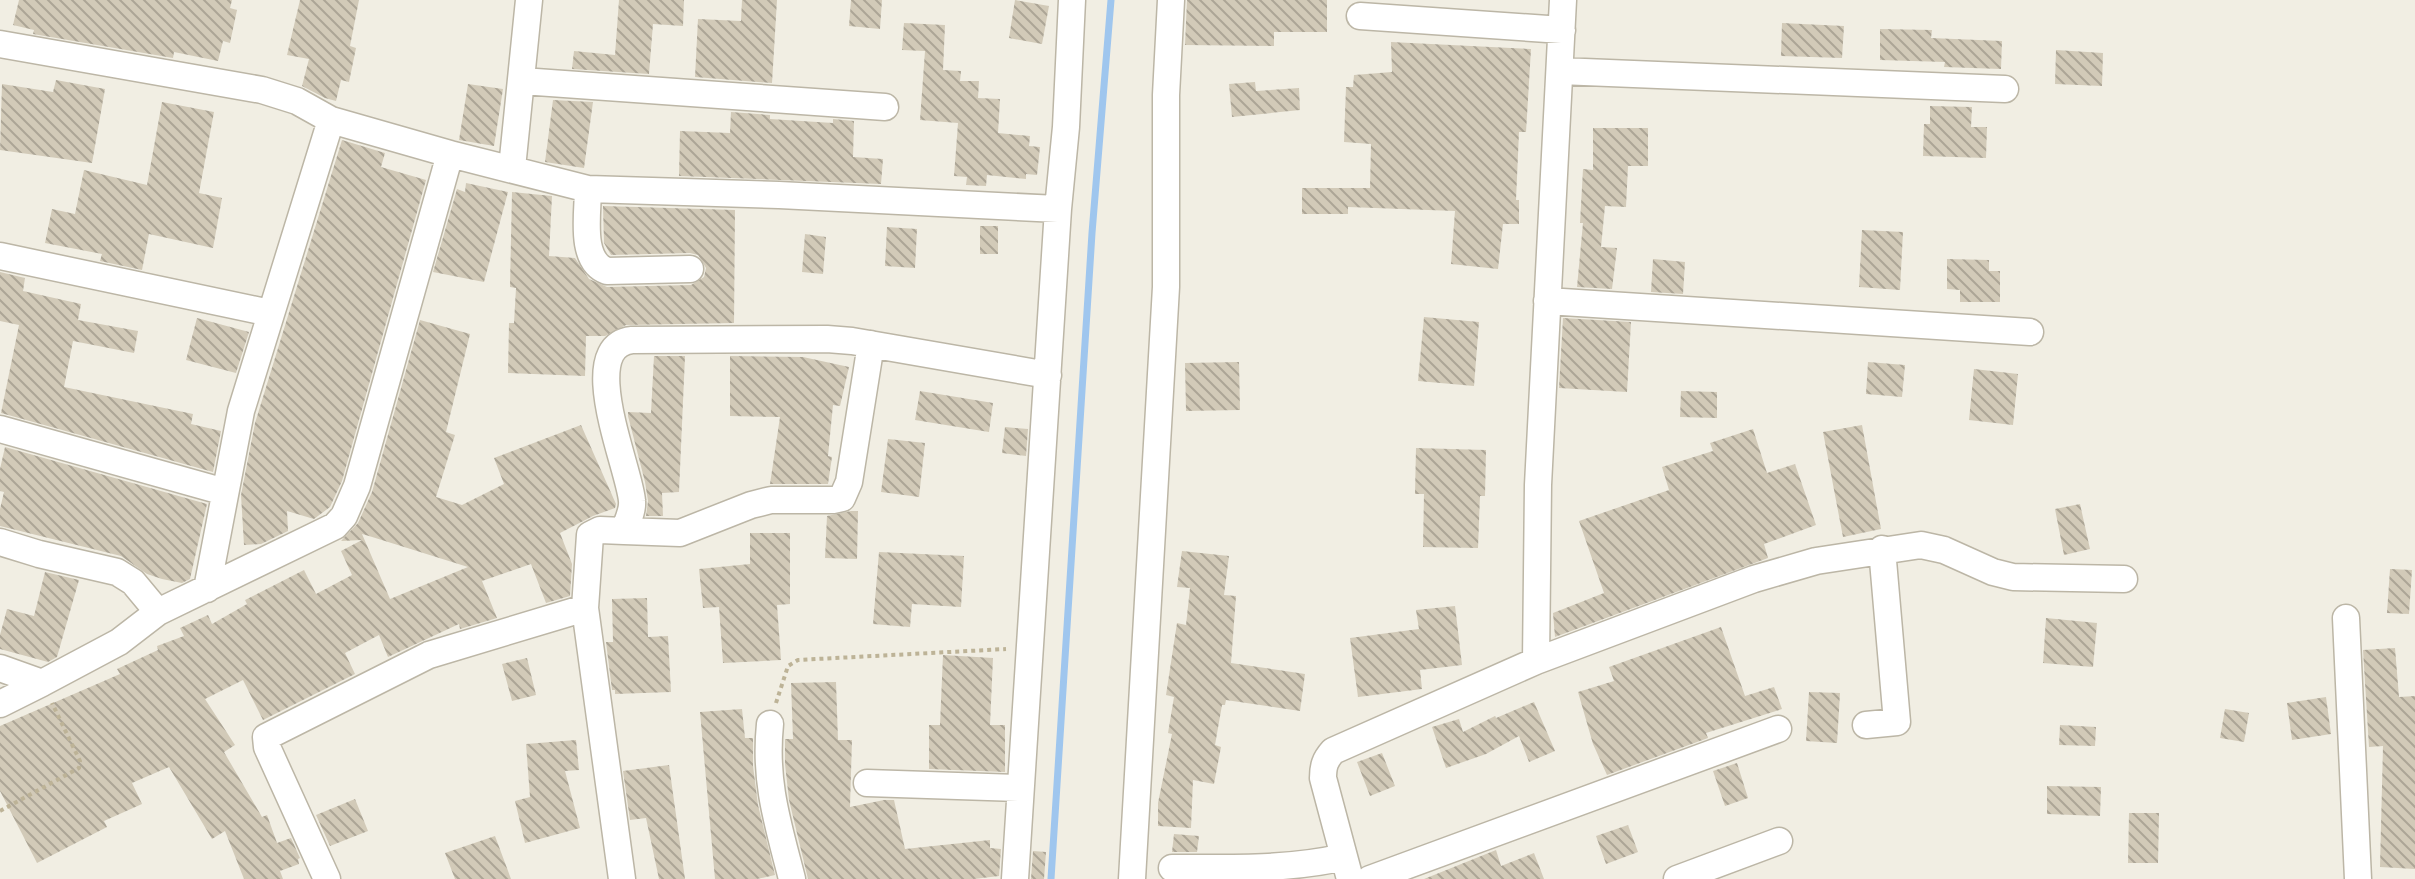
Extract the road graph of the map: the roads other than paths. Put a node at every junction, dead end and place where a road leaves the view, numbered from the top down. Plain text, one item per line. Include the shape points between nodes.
1 (529, 0) edge
2 (1072, 0) edge
3 (1171, 0) edge
4 (1563, 0) edge
5 (1360, 16) dead end
6 (1562, 30) junction
7 (0, 44) edge
8 (1560, 71) junction
9 (522, 81) junction
10 (2005, 89) dead end
11 (885, 107) dead end
12 (331, 120) junction
13 (450, 154) junction
14 (512, 168) junction
15 (588, 189) junction
16 (1058, 209) junction
17 (0, 256) edge
18 (690, 269) dead end
19 (1547, 301) junction
20 (270, 313) junction
21 (2030, 332) dead end
22 (871, 344) junction
23 (1048, 375) junction
24 (0, 429) edge
25 (225, 492) junction
26 (624, 531) junction
27 (0, 542) edge
28 (1882, 549) junction
29 (2124, 579) dead end
30 (207, 589) junction
31 (585, 608) junction
32 (158, 612) junction
33 (2346, 618) dead end
34 (1536, 661) junction
35 (0, 668) edge
36 (42, 683) junction
37 (0, 704) edge
38 (770, 724) road end
39 (1866, 725) dead end
40 (1778, 729) dead end
41 (867, 783) dead end
42 (1020, 788) junction
43 (1779, 841) dead end
44 (1172, 868) dead end
45 (1347, 868) edge
46 (327, 879) edge
47 (622, 879) edge
48 (792, 879) edge
49 (1015, 879) edge
50 (1132, 879) edge
51 (1370, 879) edge
52 (1677, 879) edge
53 (2358, 879) edge

1 - 9 street
2 - 16 street
3 - 50 street via 1166,287
4 - 6 street
5 - 6 street
6 - 8 street
7 - 12 street via 262,90
8 - 10 street
8 - 19 street
9 - 11 street
9 - 14 street
12 - 13 street
12 - 20 street
13 - 14 street
13 - 30 street via 357,486 344,516 335,526
14 - 15 street
15 - 16 street
15 - 18 street via 589,250 600,269
16 - 23 street
17 - 20 street
19 - 21 street
19 - 34 street
20 - 25 street via 241,411
22 - 23 street
22 - 26 street via 842,498 771,500 680,533
22 - 26 street via 827,339 618,343 611,349 607,379 633,505
23 - 42 street
24 - 25 street
25 - 30 street
26 - 31 street via 590,535
27 - 32 street via 117,572 133,582
28 - 29 street via 1933,547 2013,577
28 - 34 street via 1773,572
28 - 39 street via 1897,722
30 - 32 street
31 - 46 street via 429,655 266,737
31 - 47 street
32 - 36 street via 119,642
33 - 53 street
34 - 45 street via 1333,751 1323,766 1323,778
35 - 36 street
36 - 37 street
38 - 48 street via 769,785
40 - 51 street
41 - 42 street
42 - 49 street
43 - 52 street
44 - 45 street via 1319,863

